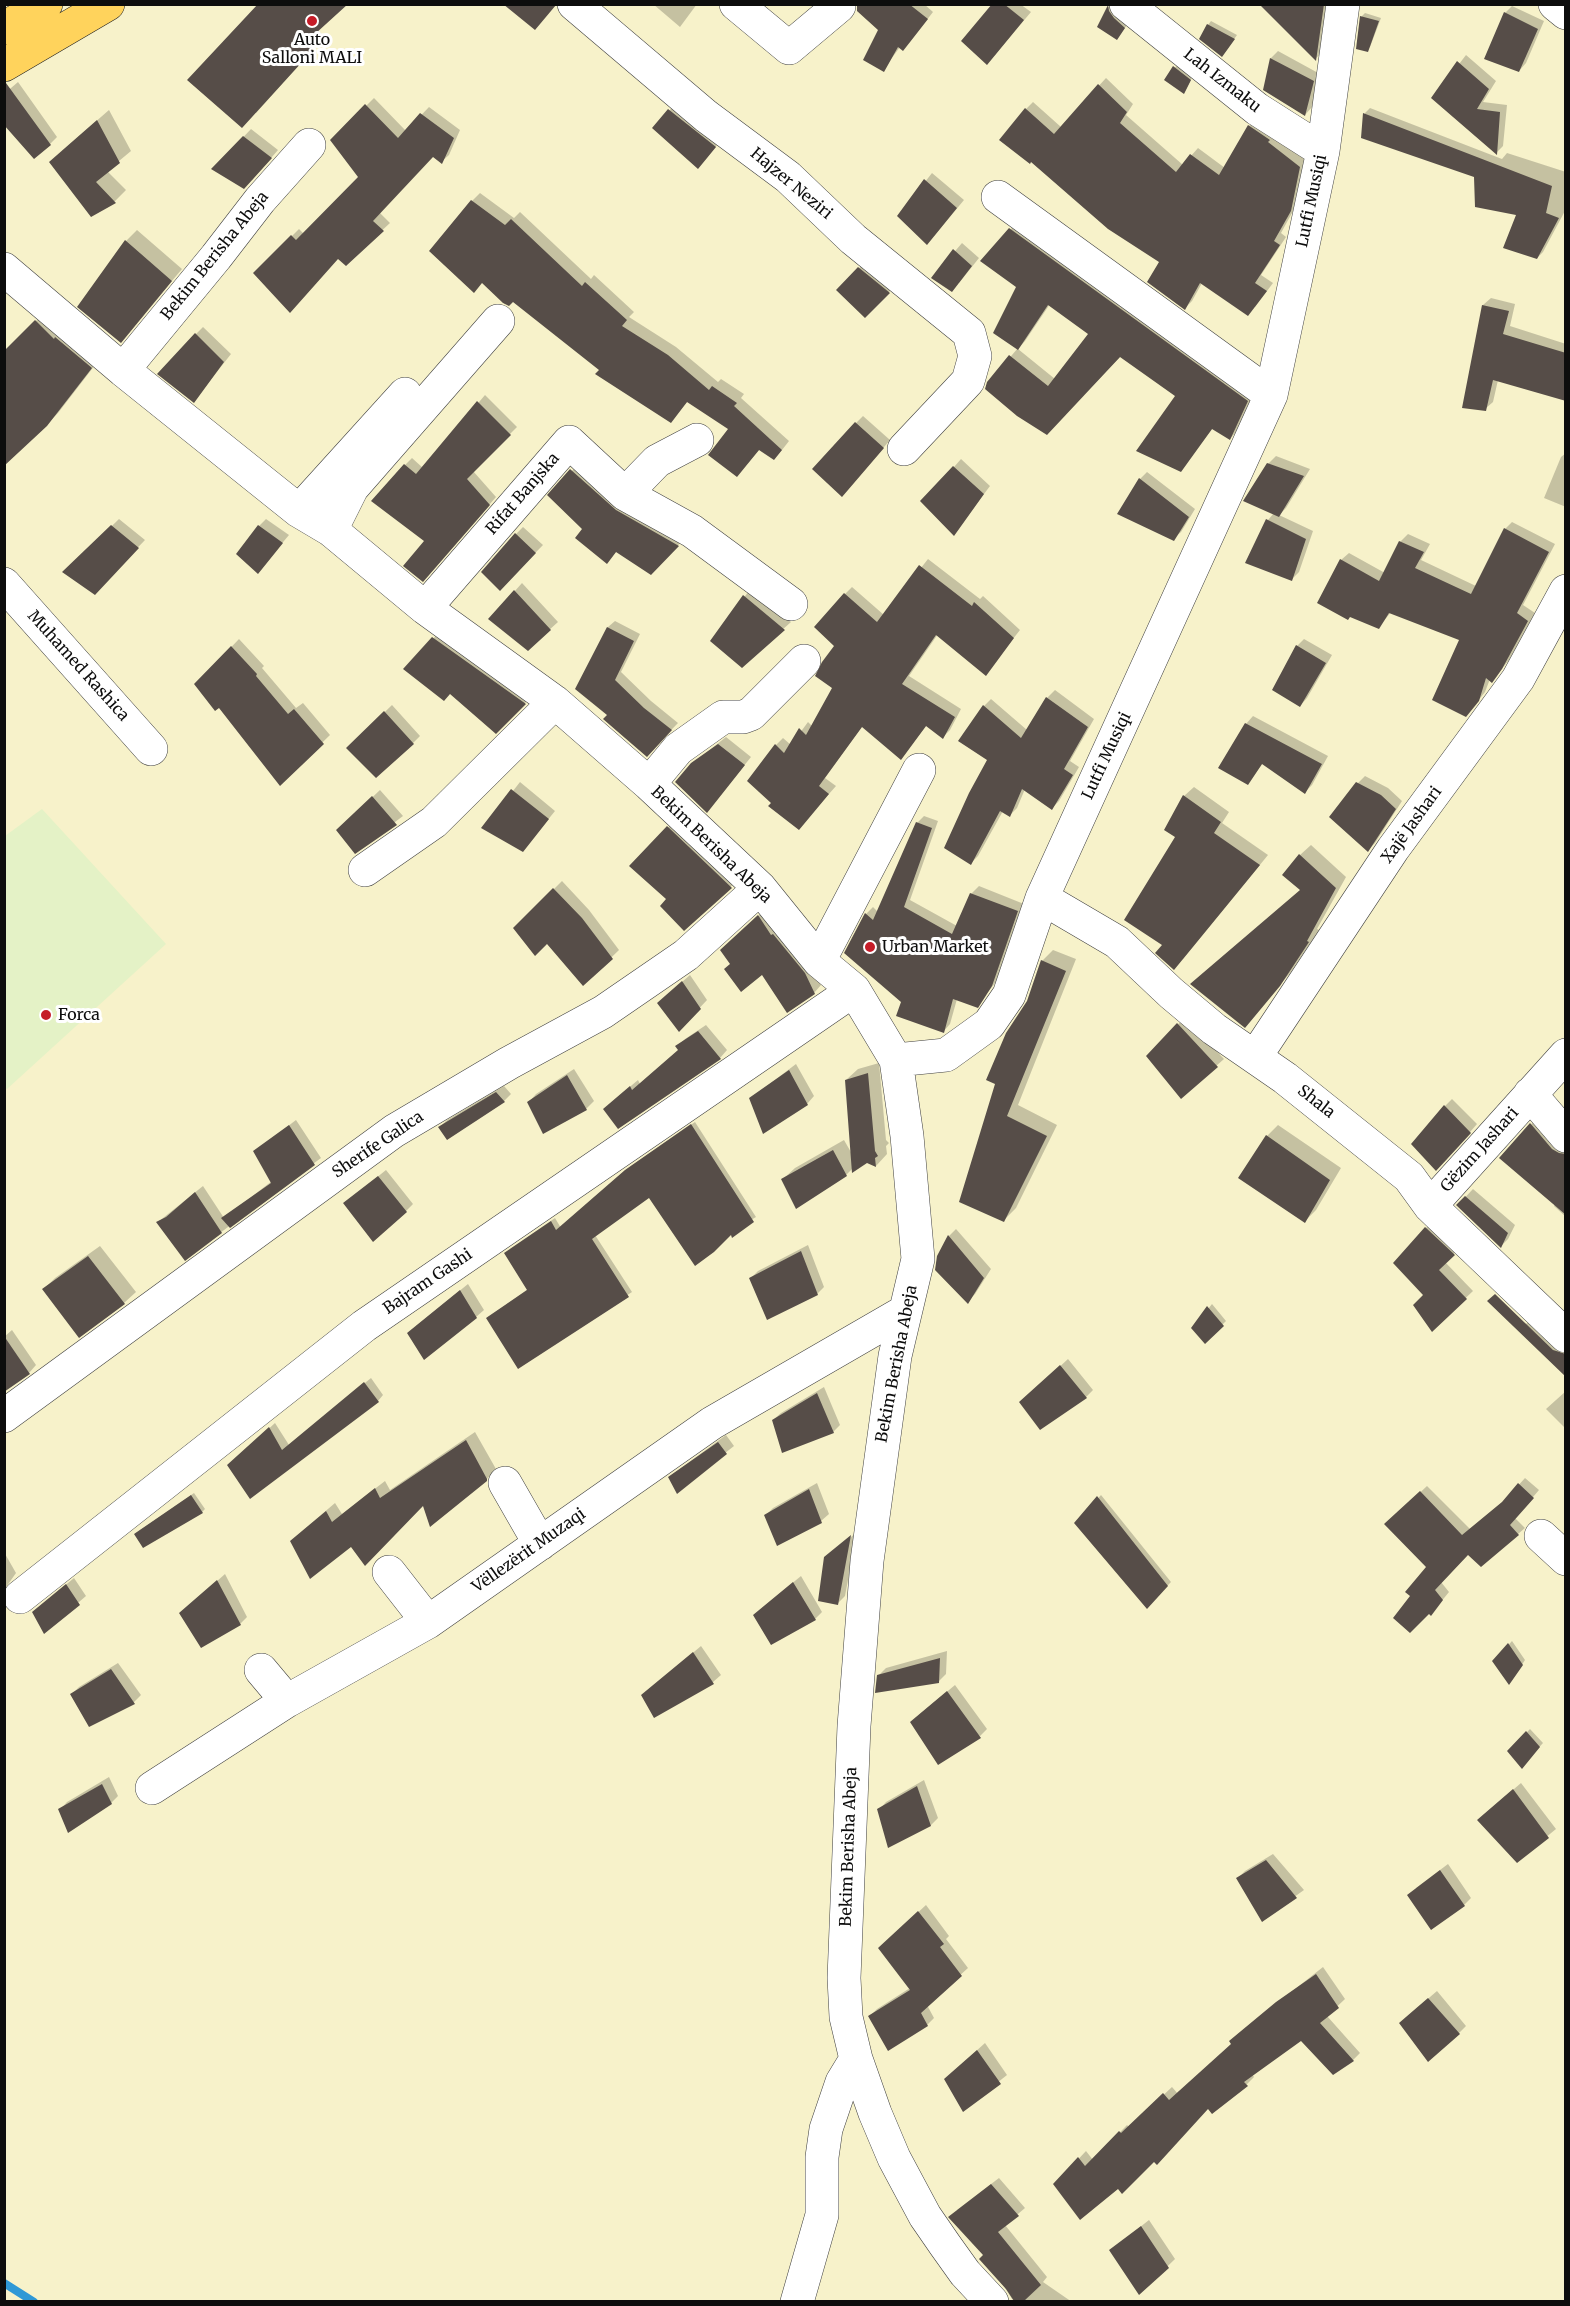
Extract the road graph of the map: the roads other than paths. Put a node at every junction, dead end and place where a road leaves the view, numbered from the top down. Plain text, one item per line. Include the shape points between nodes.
1 (46, 4) edge
2 (108, 4) edge
3 (574, 4) edge
4 (736, 4) edge
5 (1126, 4) edge
6 (1343, 4) edge
7 (1555, 4) edge
8 (839, 6) dead end
9 (1566, 13) edge
10 (4, 28) edge
11 (4, 65) edge
12 (309, 145) dead end
13 (1323, 152) junction
14 (998, 196) dead end
15 (4, 268) edge
16 (123, 370) junction
17 (1271, 395) junction
18 (697, 440) dead end
19 (904, 449) dead end
20 (625, 494) junction
21 (299, 511) junction
22 (331, 530) junction
23 (4, 584) edge
24 (1566, 591) edge
25 (792, 604) dead end
26 (425, 608) junction
27 (804, 661) dead end
28 (555, 702) junction
29 (151, 749) dead end
30 (918, 771) dead end
31 (649, 784) junction
32 (365, 870) dead end
33 (760, 888) junction
34 (1042, 898) junction
35 (819, 961) junction
36 (854, 990) junction
37 (1566, 1056) edge
38 (1255, 1057) junction
39 (896, 1060) junction
40 (1530, 1094) junction
41 (1566, 1136) edge
42 (1430, 1206) junction
43 (904, 1312) junction
44 (1566, 1336) edge
45 (4, 1416) edge
46 (505, 1483) dead end
47 (1541, 1536) dead end
48 (540, 1544) junction
49 (1566, 1559) edge
50 (389, 1572) dead end
51 (20, 1597) dead end
52 (428, 1622) junction
53 (261, 1670) dead end
54 (287, 1701) junction
55 (152, 1788) dead end
56 (856, 2059) junction
57 (797, 2301) edge
58 (992, 2301) edge

1 - 10 main road
2 - 11 main road
3 - 19 street, Hajzer Neziri via 706,116 788,177 853,239 969,333 975,356 968,381
4 - 8 street via 789,48
5 - 13 street, Lah Izmaku via 1257,108
6 - 13 street, Lutfi Musiqi
7 - 9 street
12 - 16 street, Bekim Berisha Abeja
13 - 17 street, Lutfi Musiqi
14 - 17 street
15 - 16 street, Bekim Berisha Abeja
16 - 21 street, Bekim Berisha Abeja
17 - 34 street, Lutfi Musiqi
18 - 20 street via 657,461
20 - 25 street, Rifat Banjska via 692,531
20 - 26 street, Rifat Banjska via 569,442
21 - 22 street, Bekim Berisha Abeja
21 - 22 street via 487,318 352,489
22 - 26 street, Bekim Berisha Abeja
23 - 29 street, Muhamed Rashica
24 - 38 street, Xajë Jashari via 1518,679 1394,849
26 - 28 street, Bekim Berisha Abeja
27 - 31 street via 750,714 723,717 678,749
28 - 31 street, Bekim Berisha Abeja
28 - 32 street via 434,822
30 - 35 street
31 - 33 street, Bekim Berisha Abeja
33 - 35 street, Bekim Berisha Abeja
33 - 45 street, Sherife Galica via 686,955 603,1012 394,1131
34 - 38 street, Shala via 1117,942 1171,993
34 - 39 street, Lutfi Musiqi via 1009,995 989,1024 946,1055
35 - 36 street, Bekim Berisha Abeja
36 - 39 street, Bekim Berisha Abeja
36 - 51 street, Bajram Gashi via 364,1326
37 - 40 street, Gëzim Jashari
38 - 42 street, Shala via 1409,1177
39 - 43 street, Bekim Berisha Abeja via 918,1259
40 - 41 street, Gëzim Jashari
40 - 42 street, Gëzim Jashari
42 - 44 street, Shala
43 - 48 street, Vëllezërit Muzaqi via 712,1423
43 - 56 street, Bekim Berisha Abeja via 867,1561 854,1726 844,1978 846,2017
46 - 48 street
47 - 49 street
48 - 52 street, Vëllezërit Muzaqi
50 - 52 street
52 - 54 street, Vëllezërit Muzaqi
53 - 54 street
54 - 55 street, Vëllezërit Muzaqi
56 - 57 street via 842,2082 826,2129 822,2214
56 - 58 street, Bekim Berisha Abeja via 894,2158 925,2216 965,2273

